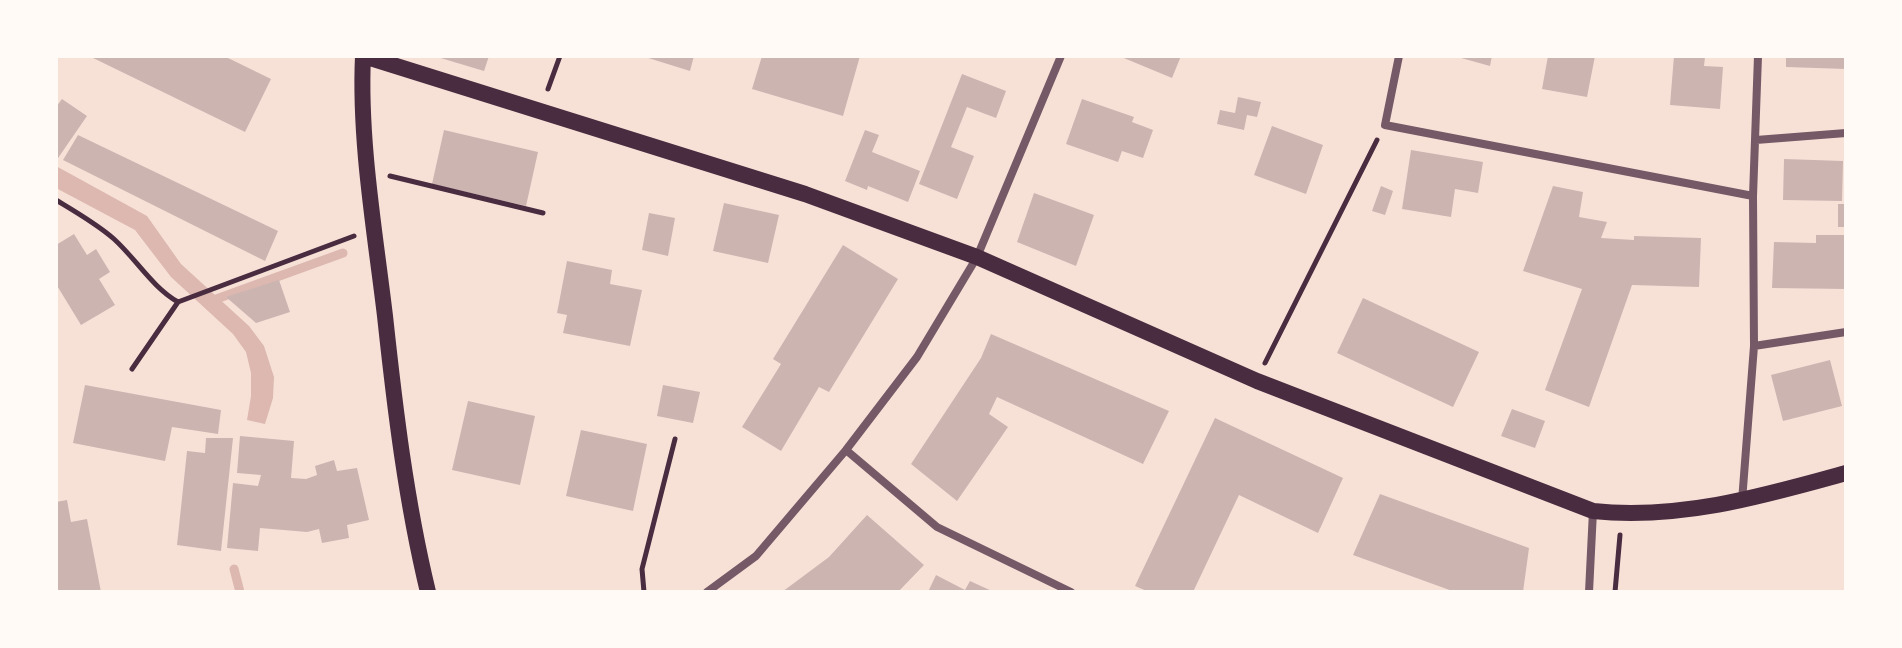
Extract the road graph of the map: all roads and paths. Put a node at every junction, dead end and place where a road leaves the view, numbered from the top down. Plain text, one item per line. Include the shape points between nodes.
1 (364, 56) edge
2 (560, 56) edge
3 (1061, 56) edge
4 (1399, 56) edge
5 (1758, 56) edge
6 (542, 114) junction
7 (1385, 125) junction
8 (1846, 133) edge
9 (1756, 140) junction
10 (369, 171) junction
11 (1753, 196) junction
12 (56, 200) edge
13 (543, 213) dead end
14 (373, 228) junction
15 (977, 257) junction
16 (178, 302) junction
17 (1846, 332) edge
18 (1754, 346) junction
19 (132, 369) dead end
20 (1257, 381) junction
21 (675, 439) dead end
22 (846, 450) junction
23 (1846, 473) edge
24 (1742, 502) junction
25 (1593, 511) junction
26 (1621, 514) junction
27 (428, 592) edge
28 (644, 592) edge
29 (707, 592) edge
30 (1071, 592) edge
31 (1589, 592) edge
32 (1615, 592) edge

1 - 6 main road
1 - 10 main road
2 - 6 path
3 - 15 street
4 - 7 street
5 - 9 street
6 - 15 main road via 805,194
7 - 11 street
7 - 20 path
8 - 9 street
9 - 11 street
10 - 13 path
10 - 14 main road
11 - 18 street
12 - 16 path via 108,234 164,294
14 - 16 path
14 - 27 main road via 398,440
15 - 20 main road
15 - 22 street via 917,357
16 - 19 path
17 - 18 street
18 - 24 street
20 - 25 main road
21 - 28 path via 642,569
22 - 29 street via 756,556
22 - 30 street via 937,527
23 - 24 main road
24 - 26 main road via 1692,511
25 - 26 main road
25 - 31 street
26 - 32 path

